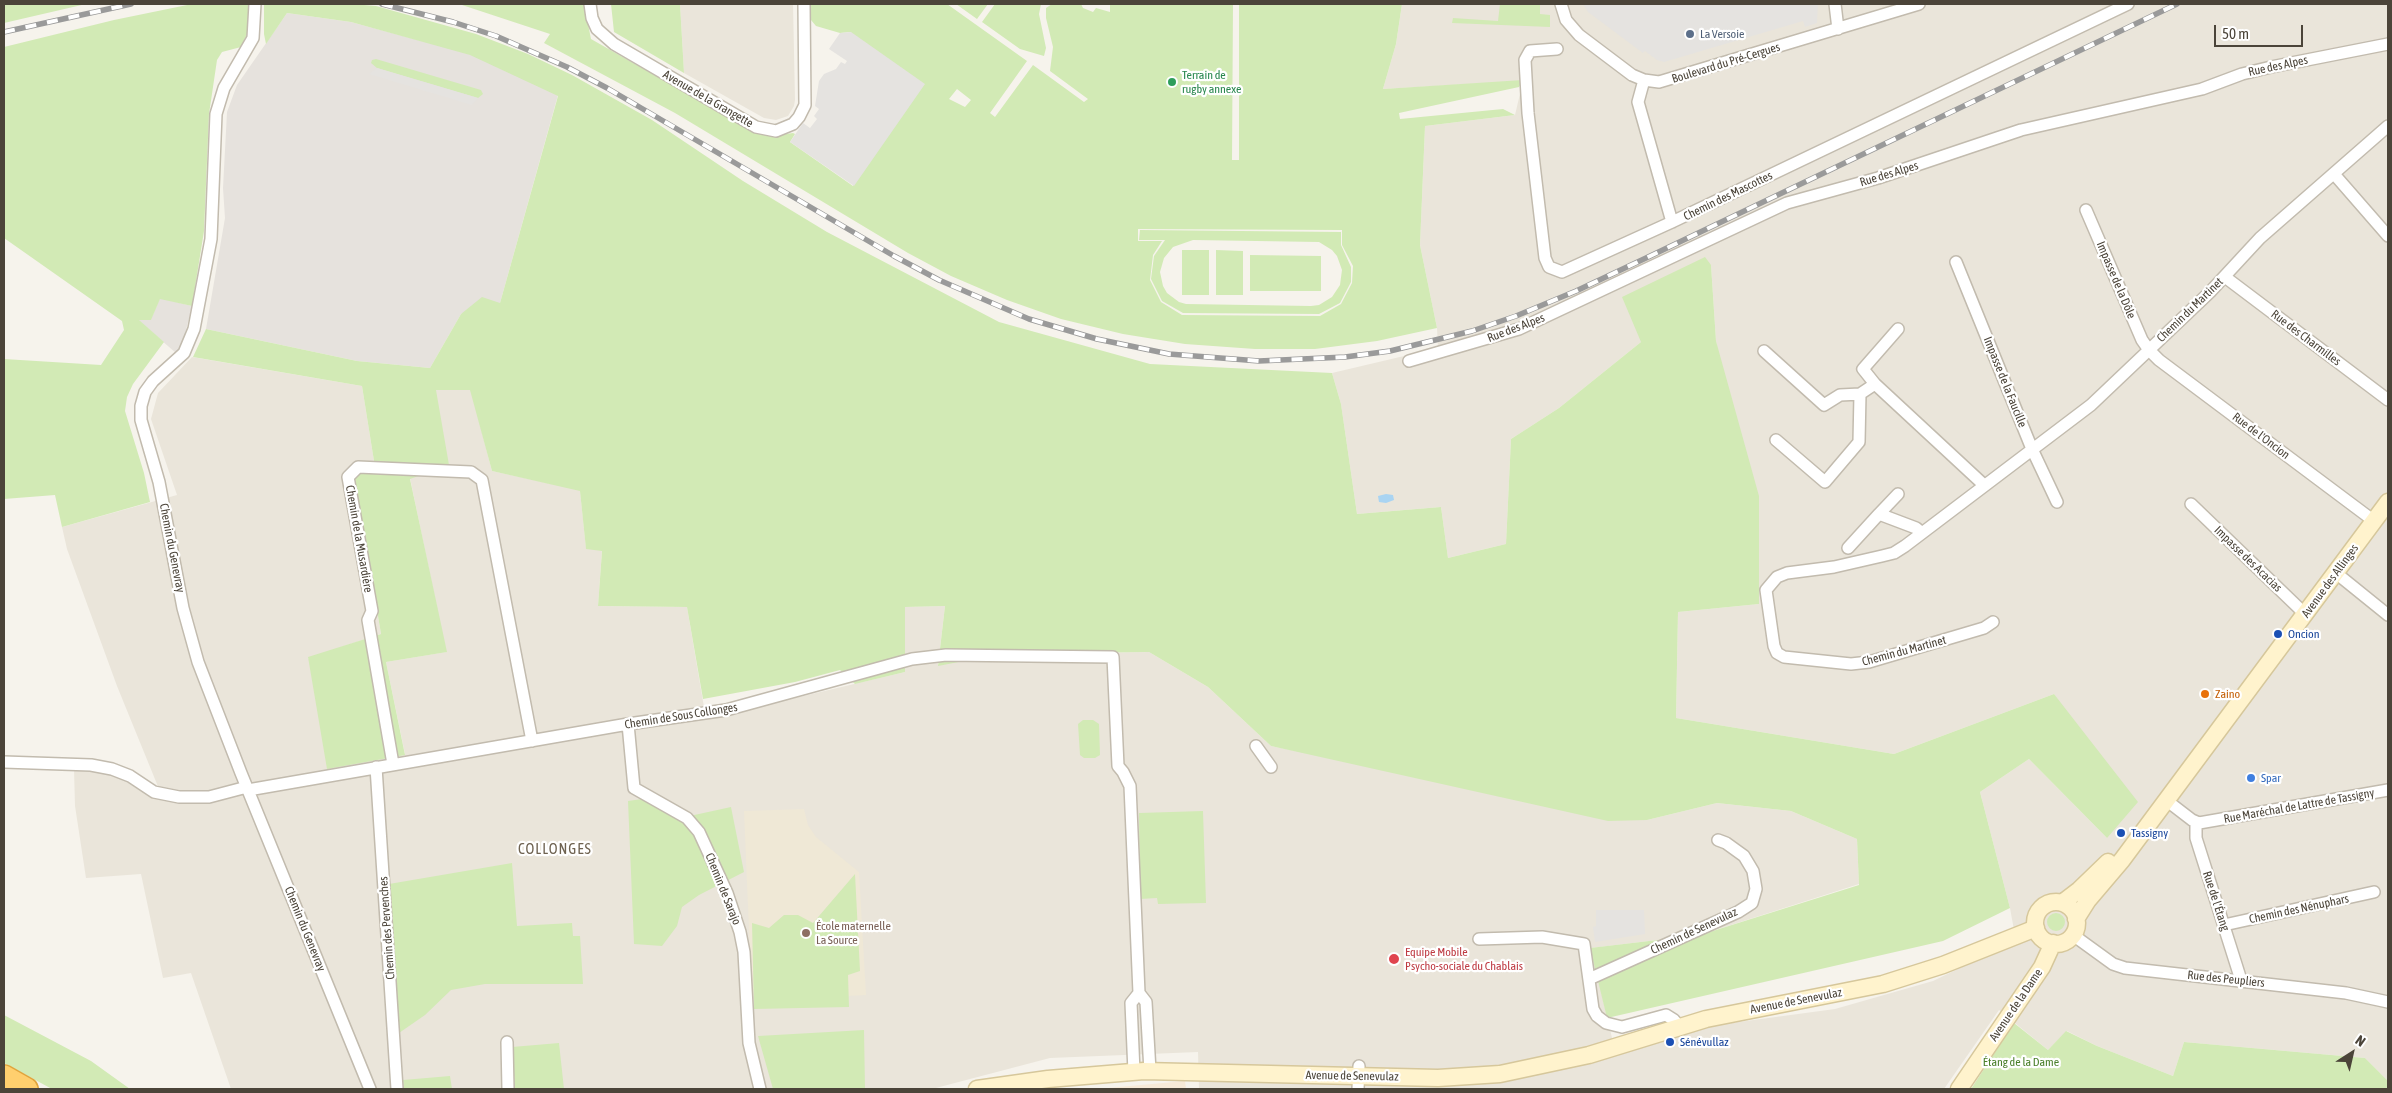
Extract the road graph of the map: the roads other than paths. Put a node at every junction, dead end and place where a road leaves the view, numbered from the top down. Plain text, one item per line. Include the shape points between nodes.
1 (255, 4) edge
2 (590, 4) edge
3 (804, 4) edge
4 (1561, 4) edge
5 (1835, 4) edge
6 (1919, 4) edge
7 (2128, 4) edge
8 (1838, 29) junction
9 (2388, 44) edge
10 (1557, 49) dead end
11 (1644, 80) junction
12 (2388, 126) edge
13 (2334, 174) junction
14 (2086, 210) dead end
15 (1672, 222) junction
16 (2388, 236) edge
17 (1956, 262) dead end
18 (2225, 277) junction
19 (1898, 329) dead end
20 (2149, 350) junction
21 (1764, 351) dead end
22 (1409, 361) dead end
23 (1875, 384) junction
24 (1860, 394) junction
25 (2388, 400) edge
26 (1776, 440) dead end
27 (2032, 449) junction
28 (1984, 486) junction
29 (1898, 494) dead end
30 (2057, 502) dead end
31 (2388, 502) edge
32 (2191, 504) dead end
33 (1879, 514) junction
34 (2374, 521) junction
35 (1922, 533) junction
36 (1848, 548) dead end
37 (2336, 573) junction
38 (2305, 614) junction
39 (2388, 615) edge
40 (1993, 622) dead end
41 (628, 724) junction
42 (532, 741) junction
43 (1256, 746) dead end
44 (4, 762) edge
45 (394, 764) junction
46 (376, 766) junction
47 (1271, 766) dead end
48 (247, 788) junction
49 (2388, 790) edge
50 (2166, 800) junction
51 (2196, 822) junction
52 (2144, 828) junction
53 (1718, 840) dead end
54 (2374, 892) dead end
55 (2062, 903) junction
56 (2224, 925) junction
57 (2075, 927) junction
58 (2036, 928) junction
59 (1479, 939) dead end
60 (2053, 943) junction
61 (1589, 979) junction
62 (2241, 980) junction
63 (1139, 994) junction
64 (2388, 1002) edge
65 (1680, 1027) junction
66 (506, 1042) dead end
67 (1142, 1066) junction
68 (4, 1076) edge
69 (1359, 1077) edge
70 (27, 1089) edge
71 (370, 1089) edge
72 (397, 1089) edge
73 (508, 1089) edge
74 (760, 1089) edge
75 (976, 1089) edge
76 (1959, 1089) edge

1 - 48 street, Chemin du Genevray via 253,38 227,82 216,114 211,240 194,329 188,348 180,359 149,386 141,413 162,496 189,632
2 - 3 street, Avenue de la Grangette via 598,29 614,44 756,126 776,131 793,124 805,105
4 - 11 street via 1574,31 1628,72
5 - 8 street
6 - 8 street, Boulevard du Pré-Cergues
7 - 15 street, Chemin des Mascottes
8 - 11 street, Boulevard du Pré-Cergues via 1669,81
9 - 22 street, Rue des Alpes via 2270,67 2202,89 2022,130 1878,178 1787,203 1519,330
10 - 15 street, Chemin des Mascottes via 1530,51 1525,60 1540,219 1549,267 1557,272 1567,270
11 - 15 street via 1638,102
12 - 13 street, Chemin du Martinet
13 - 16 street
13 - 18 street, Chemin du Martinet via 2260,238
14 - 20 street, Impasse de la Dôle
17 - 27 street, Impasse de la Faucille
18 - 20 street, Chemin du Martinet
18 - 25 street, Rue des Charmilles
19 - 23 street via 1863,369
20 - 27 street, Chemin du Martinet via 2091,404
20 - 34 street, Rue de l'Oncion
21 - 24 street via 1824,405 1840,395
23 - 24 street
23 - 28 street
24 - 26 street via 1859,442 1825,482
27 - 28 street, Chemin du Martinet
27 - 30 street, Impasse de la Faucille
28 - 35 street, Chemin du Martinet
29 - 33 street
31 - 34 main road, Avenue des Allinges
32 - 38 street, Impasse des Acacias
33 - 35 street
33 - 36 street
34 - 37 main road, Avenue des Allinges
35 - 40 street, Chemin du Martinet via 1894,553 1777,577 1766,590 1777,654 1851,664 1869,662 1984,628
37 - 38 main road, Avenue des Allinges
37 - 39 street
38 - 50 main road, Avenue des Allinges
41 - 42 street, Chemin de Sous Collonges
41 - 63 street, Chemin de Sous Collonges via 726,710 912,659 946,655 1114,656 1118,766 1130,786
41 - 74 street, Chemin de Sarajo via 634,788 687,818 699,832 727,893 744,952 749,1043
42 - 45 street, Chemin de Sous Collonges
42 - 45 street, Chemin de la Musardière via 482,480 471,472 358,467 348,478 372,611 368,620
43 - 47 street
44 - 48 street, Chemin de Sous Collonges via 107,768 126,774 154,792 179,797 209,797
45 - 46 street, Chemin de Sous Collonges
46 - 48 street, Chemin de Sous Collonges
46 - 72 street, Chemin des Pervenches
48 - 71 street, Chemin du Genevray
49 - 51 street, Rue Maréchal de Lattre de Tassigny
50 - 51 street
50 - 52 main road, Avenue des Allinges
51 - 56 street, Rue de l'Étang via 2196,838
52 - 55 main road, Avenue des Allinges
52 - 57 main road, Avenue des Allinges via 2088,900
53 - 61 street, Chemin de Senevulaz via 1744,856 1753,871 1756,889 1752,903
54 - 56 street, Chemin des Nénuphars
55 - 57 main road via 2073,910
55 - 58 main road via 2051,902 2040,908
56 - 62 street, Rue de l'Étang
57 - 60 main road via 2062,942
57 - 62 street, Rue des Peupliers via 2113,964 2125,968
58 - 60 main road via 2042,938
58 - 65 main road, Avenue de Senevulaz via 1899,979
59 - 61 street via 1542,937 1584,944
60 - 76 main road, Avenue de la Dame via 2042,967
61 - 65 street via 1595,1013 1606,1023 1622,1027 1666,1015
62 - 64 street, Rue des Peupliers via 2346,993
63 - 67 street via 1146,1002
63 - 67 street via 1131,1003
65 - 69 main road, Avenue de Senevulaz via 1590,1055 1553,1062
66 - 73 street
67 - 69 main road, Avenue de Senevulaz
67 - 75 main road, Avenue de Senevulaz via 1068,1067
68 - 70 highway

